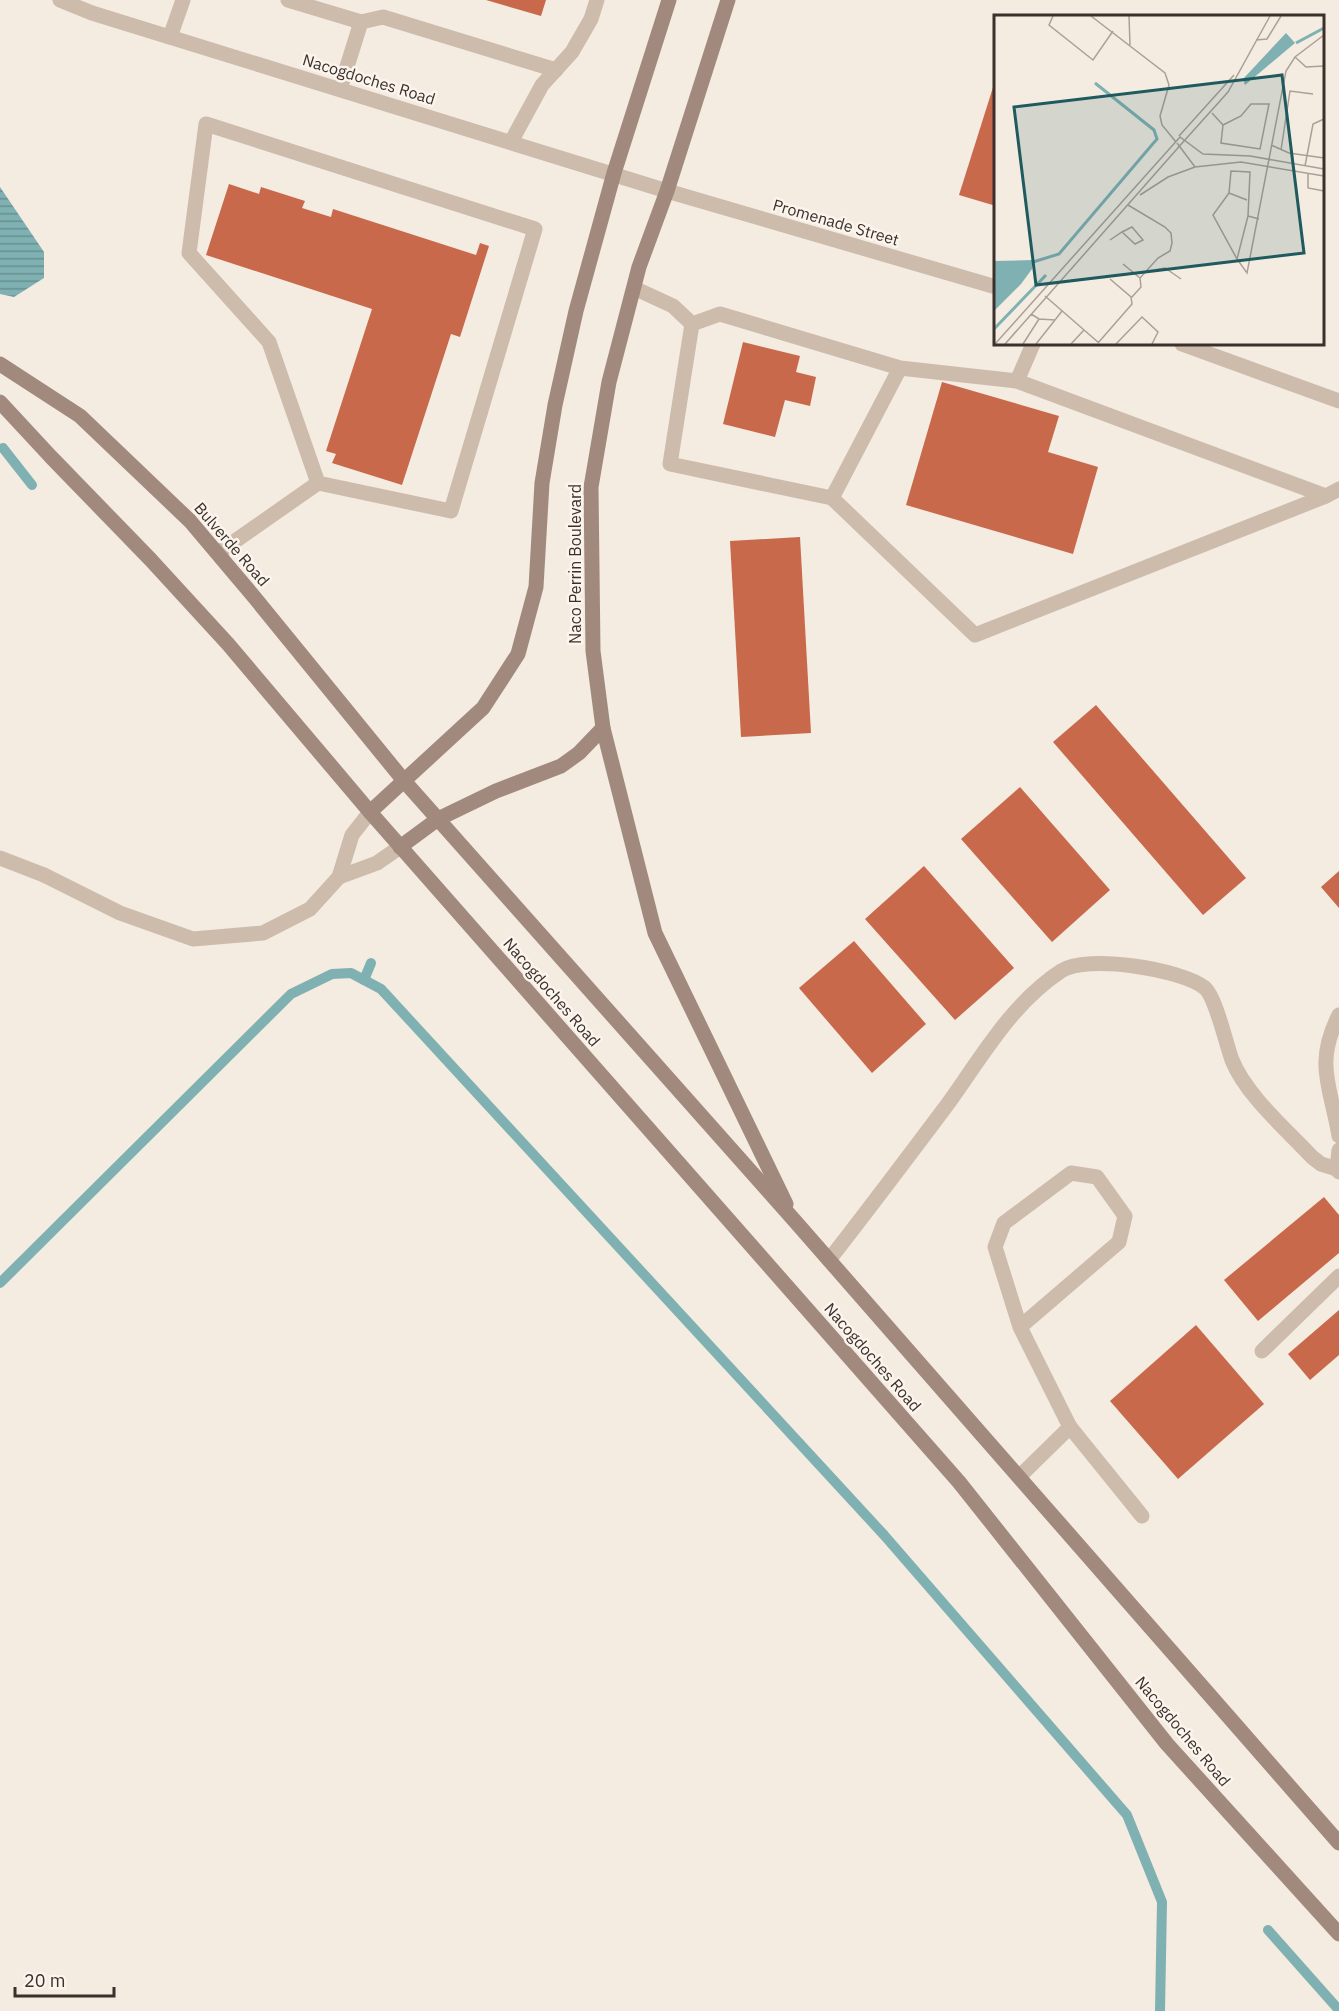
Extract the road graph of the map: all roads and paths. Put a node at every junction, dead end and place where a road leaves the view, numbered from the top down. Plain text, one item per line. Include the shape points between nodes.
1 (60, 0) edge
2 (183, 0) edge
3 (288, 0) edge
4 (597, 0) edge
5 (669, 0) edge
6 (728, 0) edge
7 (361, 22) junction
8 (170, 37) junction
9 (556, 70) junction
10 (340, 89) junction
11 (511, 142) junction
12 (614, 173) junction
13 (667, 191) junction
14 (994, 286) edge
15 (634, 288) junction
16 (692, 324) junction
17 (1033, 345) edge
18 (1185, 345) edge
19 (0, 364) edge
20 (900, 368) junction
21 (1017, 381) junction
22 (1339, 401) edge
23 (0, 402) edge
24 (318, 483) junction
25 (1332, 493) edge
26 (832, 498) junction
27 (218, 553) junction
28 (603, 729) junction
29 (405, 782) junction
30 (370, 813) junction
31 (438, 819) junction
32 (400, 847) junction
33 (0, 858) edge
34 (339, 877) junction
35 (1339, 1015) edge
36 (1339, 1136) edge
37 (1339, 1150) edge
38 (1338, 1171) edge
39 (794, 1220) junction
40 (829, 1260) junction
41 (1339, 1276) edge
42 (1020, 1327) junction
43 (1262, 1351) dead end
44 (1070, 1427) junction
45 (1019, 1477) junction
46 (1142, 1516) dead end
47 (1339, 1843) edge
48 (1339, 1934) edge

1 - 8 street, Nacogdoches Road
2 - 8 street
3 - 7 street
4 - 9 street via 572,52
5 - 12 main road, Naco Perrin Boulevard
6 - 13 main road, Naco Perrin Boulevard
7 - 9 street via 383,17
7 - 10 street
8 - 10 street, Nacogdoches Road
9 - 11 street via 542,86
10 - 11 street, Nacogdoches Road
11 - 12 street, Nacogdoches Road
12 - 13 street, Nacogdoches Road
12 - 29 main road, Naco Perrin Boulevard via 555,405 542,483 536,587 518,654 483,708
13 - 14 street, Promenade Street
13 - 15 main road, Naco Perrin Boulevard
15 - 16 street via 673,306
15 - 28 main road, Naco Perrin Boulevard via 609,382 591,487 593,651
16 - 20 street via 720,314
16 - 26 street via 670,464
17 - 21 street
18 - 22 street
19 - 27 main road, Bulverde Road via 80,416
20 - 21 street
20 - 26 street
21 - 25 street
23 - 30 main road via 228,644
24 - 24 street via 451,511 535,229 206,124 189,253 269,342
24 - 27 street
25 - 26 street via 975,634
27 - 29 main road, Bulverde Road
28 - 31 main road via 561,766
28 - 39 main road, Naco Perrin Boulevard via 655,933
29 - 30 main road, Naco Perrin Boulevard
29 - 31 main road, Nacogdoches Road
30 - 32 main road, Nacogdoches Road
30 - 34 street via 352,835
31 - 32 main road
31 - 39 main road, Nacogdoches Road
32 - 34 street via 377,864
32 - 48 main road, Nacogdoches Road via 959,1482 1167,1744
33 - 34 street via 120,913 193,939 263,933 310,909
35 - 36 street via 1324,1066
37 - 38 street
38 - 40 street via 1312,1157 1244,1084 1232,1061 1212,999 1204,988 1150,968 1075,964 1020,1004
39 - 40 main road, Nacogdoches Road
40 - 45 main road, Nacogdoches Road
41 - 43 street
42 - 42 street via 996,1247 1004,1223 1071,1173 1096,1177 1125,1216 1119,1242
42 - 44 street
44 - 45 street
44 - 46 street
45 - 47 main road, Nacogdoches Road

